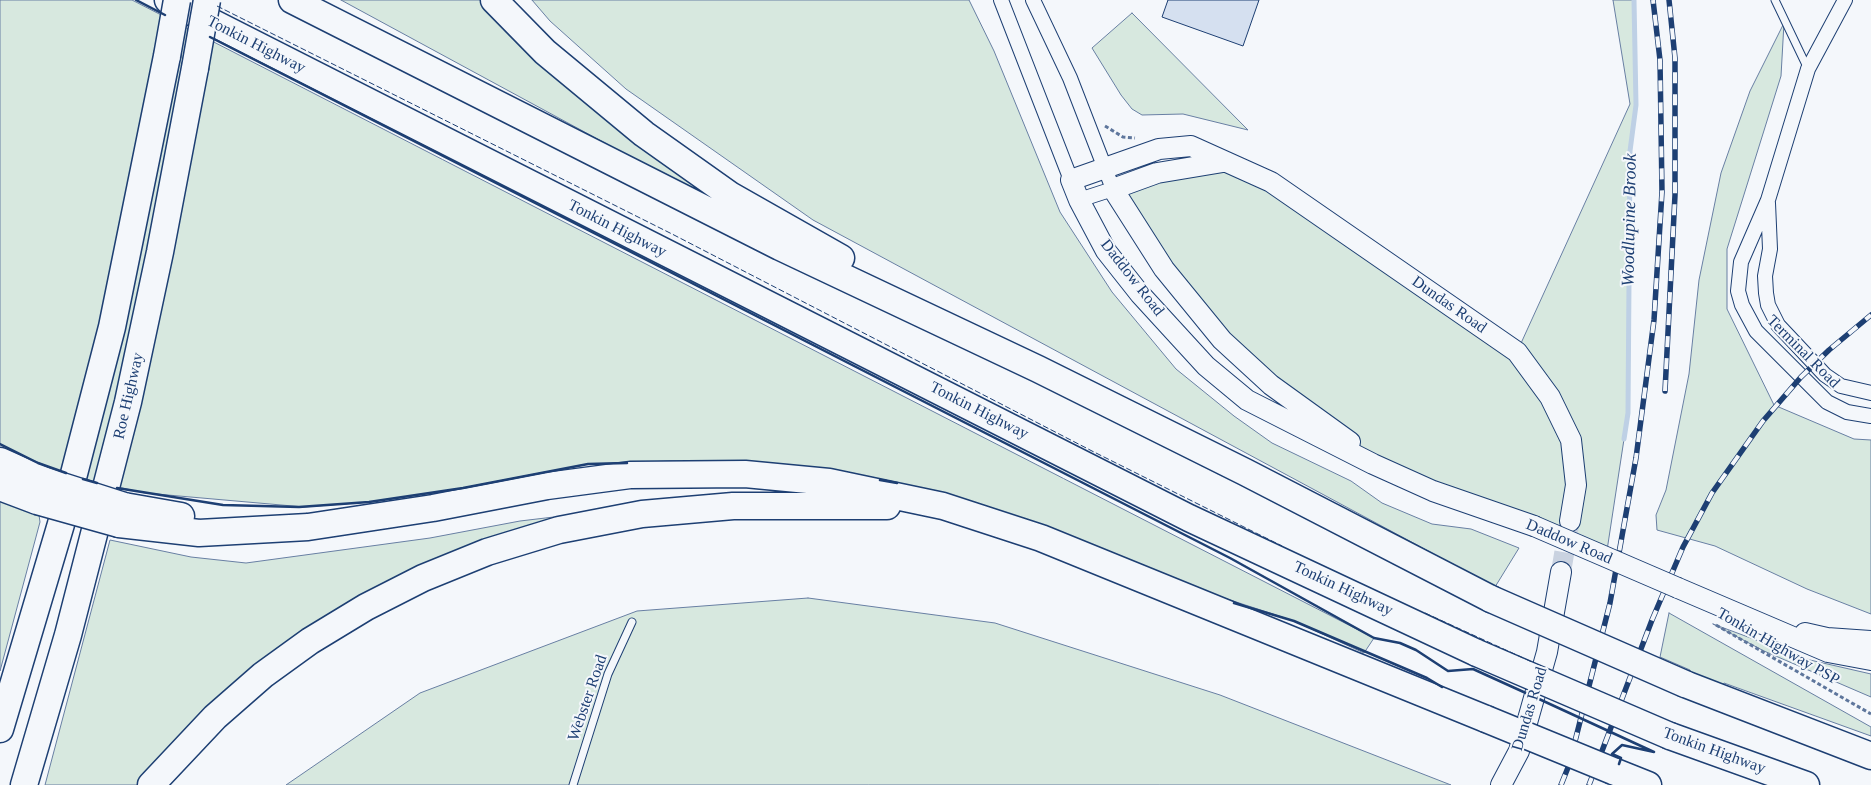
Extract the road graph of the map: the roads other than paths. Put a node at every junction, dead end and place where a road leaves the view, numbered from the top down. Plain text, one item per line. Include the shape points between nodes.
1 (168, 0) edge
2 (177, 0) edge
3 (207, 0) edge
4 (292, 0) edge
5 (494, 0) edge
6 (512, 0) edge
7 (1001, 0) edge
8 (1033, 0) edge
9 (1775, 0) edge
10 (1845, 0) edge
11 (1808, 69) junction
12 (613, 109) junction
13 (1223, 162) junction
14 (1105, 167) junction
15 (1071, 180) junction
16 (1113, 189) junction
17 (1079, 200) junction
18 (1768, 200) junction
19 (1038, 369) junction
20 (1871, 393) edge
21 (1871, 416) edge
22 (0, 461) edge
23 (1373, 464) junction
24 (0, 487) edge
25 (40, 491) junction
26 (943, 506) junction
27 (1570, 521) tunnel mouth
28 (1561, 572) tunnel mouth
29 (632, 622) dead end
30 (1764, 625) junction
31 (1871, 641) edge
32 (1871, 660) edge
33 (0, 730) edge
34 (1871, 756) edge
35 (25, 781) edge
36 (151, 785) edge
37 (573, 785) edge
38 (1501, 785) edge
39 (1648, 785) edge
40 (1806, 785) edge

1 - 40 highway, Tonkin Highway, bridge via 1189,518 1477,652 1670,736
2 - 33 highway, Roe Highway, bridge via 107,346 61,524
3 - 35 highway, Roe Highway, bridge via 128,402 68,635
4 - 19 highway via 772,242
5 - 12 highway via 545,52
6 - 12 highway via 546,41
7 - 15 street, Daddow Road
8 - 14 street, Daddow Road via 1070,78
9 - 11 lane
10 - 11 street, Terminal Road
11 - 18 street, Terminal Road
12 - 19 highway via 730,195
13 - 14 main road, Dundas Road via 1191,146 1158,149
13 - 16 main road via 1157,173
13 - 27 main road, Dundas Road via 1271,182 1516,352 1550,397 1571,440 1576,485
14 - 15 main road, Dundas Road
14 - 16 street, Daddow Road
15 - 17 main road, Daddow Road
16 - 17 street
16 - 23 main road, Daddow Road via 1164,270 1222,340 1270,385 1327,423
17 - 23 main road, Daddow Road via 1106,251 1140,294 1206,366 1247,400
18 - 20 street, Terminal Road via 1770,249 1766,293 1773,316 1784,334 1825,375 1841,386
18 - 21 street, Terminal Road via 1746,247 1738,276 1738,291 1747,317 1771,348 1827,402 1847,412
19 - 34 highway, bridge via 1491,599 1685,684
22 - 25 highway
23 - 30 main road, Daddow Road, bridge via 1433,491 1534,526
24 - 25 highway
25 - 26 highway, bridge via 121,515 308,527 547,486 672,473 745,474 829,482
26 - 36 highway via 733,506 642,514 559,530 487,552 423,578 310,641 263,675 215,717
26 - 39 highway, bridge via 1041,538
28 - 38 main road, Dundas Road via 1547,652 1519,751
29 - 37 lane, Webster Road via 608,674
30 - 31 main road, Daddow Road via 1827,638
30 - 32 main road, Daddow Road via 1828,652

